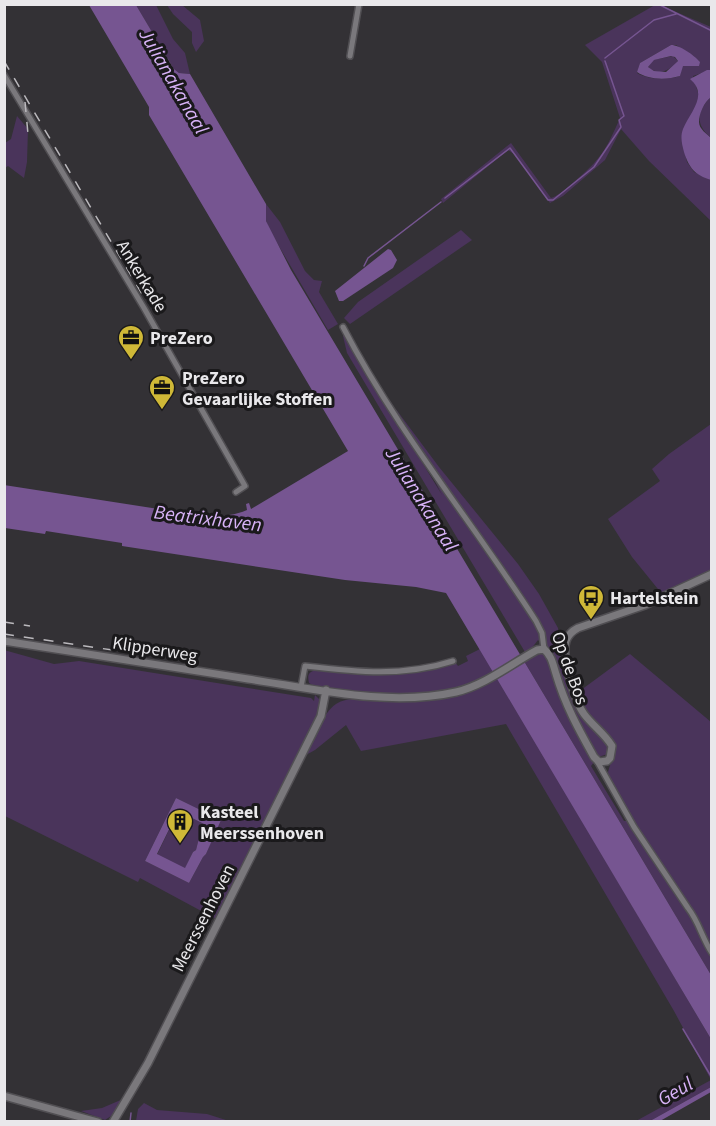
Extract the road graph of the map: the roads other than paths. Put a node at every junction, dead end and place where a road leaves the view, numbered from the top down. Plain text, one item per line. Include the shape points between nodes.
1 (359, 4) edge
2 (350, 56) dead end
3 (4, 75) edge
4 (343, 327) dead end
5 (236, 492) dead end
6 (711, 574) edge
7 (4, 641) edge
8 (544, 649) junction
9 (453, 661) dead end
10 (301, 687) junction
11 (326, 690) junction
12 (597, 761) junction
13 (711, 953) edge
14 (4, 1096) edge
15 (76, 1116) junction
16 (87, 1122) edge
17 (98, 1122) edge
18 (112, 1122) edge

1 - 2 street
3 - 5 street, Ankerkade via 245,486
4 - 8 street, Op de Bos via 388,404 536,621
6 - 12 street, Op de Bos via 569,634 565,653 579,705 612,747 607,761
7 - 10 street, Klipperweg
8 - 11 street, Klipperweg via 461,690 442,694 384,696
8 - 12 street, Op de Bos via 550,655 563,700
9 - 10 street via 407,672 352,672 305,666
10 - 11 street, Klipperweg
11 - 18 street, Meerssenhoven via 321,716 148,1063
12 - 13 street via 634,827 696,918
14 - 15 street
15 - 16 street
15 - 17 street

